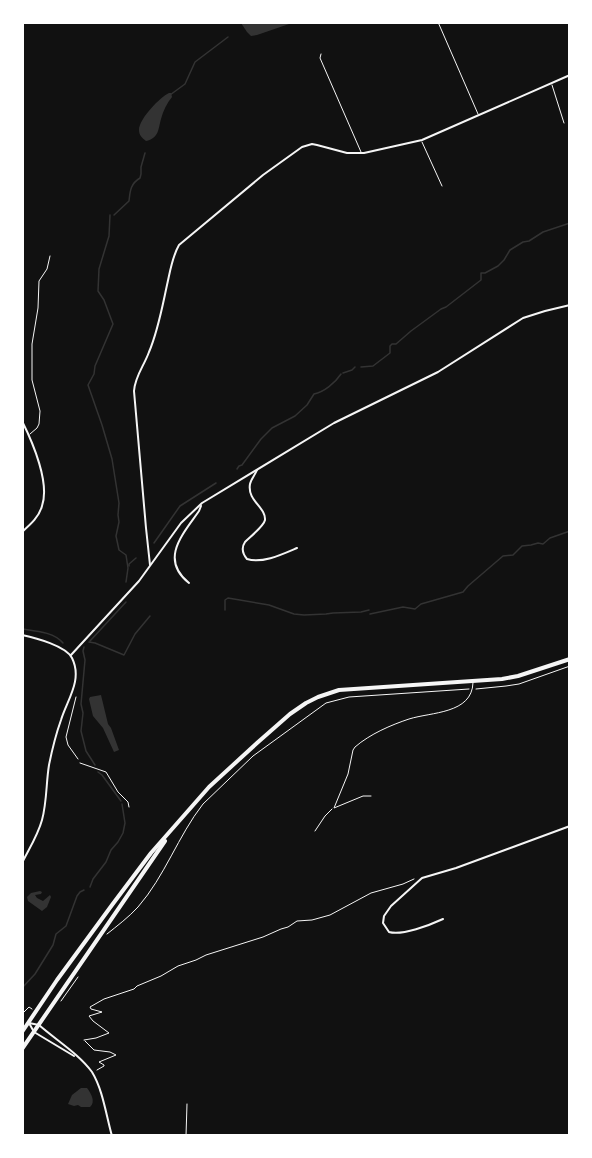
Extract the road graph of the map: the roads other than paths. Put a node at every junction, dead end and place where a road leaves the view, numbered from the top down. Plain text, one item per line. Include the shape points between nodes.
1 (438, 22) edge
2 (321, 54) dead end
3 (570, 75) edge
4 (551, 83) junction
5 (478, 116) junction
6 (564, 123) dead end
7 (422, 140) junction
8 (362, 153) junction
9 (442, 186) dead end
10 (50, 256) dead end
11 (570, 305) edge
12 (22, 421) edge
13 (28, 435) junction
14 (257, 470) junction
15 (202, 503) junction
16 (22, 532) edge
17 (297, 548) dead end
18 (150, 565) junction
19 (189, 583) dead end
20 (22, 635) edge
21 (71, 656) junction
22 (570, 658) edge
23 (473, 681) junction
24 (80, 763) road end
25 (371, 796) dead end
26 (129, 807) dead end
27 (334, 808) junction
28 (175, 826) junction
29 (570, 826) edge
30 (315, 831) dead end
31 (22, 862) edge
32 (443, 919) dead end
33 (29, 1023) junction
34 (39, 1025) junction
35 (22, 1032) edge
36 (34, 1032) junction
37 (22, 1049) edge
38 (79, 1059) junction
39 (187, 1104) dead end
40 (112, 1136) edge
41 (186, 1136) edge

1 - 5 lane
2 - 8 lane
3 - 4 street
4 - 5 street
4 - 6 lane
5 - 7 street
7 - 8 street
7 - 9 lane
8 - 18 street via 312,144 302,147 177,249 155,338 134,391
10 - 13 lane via 39,281 32,344 32,380 40,411 39,424
11 - 14 street via 523,318 438,372 334,423
12 - 13 street
13 - 16 street via 42,477 44,499 39,514
14 - 15 street
14 - 17 street via 250,492 264,522 245,542 243,553 254,560
15 - 18 street via 181,523
15 - 19 street via 176,546 174,557 181,576
18 - 21 street
20 - 21 street via 53,645
21 - 31 street via 76,670 75,686 61,718 49,766 42,819
22 - 23 main road via 510,678
23 - 27 lane via 470,697 454,709 408,720 361,742 353,750
23 - 28 main road via 339,690 318,697 290,714 241,757
24 - 26 lane via 106,772
25 - 27 lane
27 - 30 lane
28 - 33 main road via 95,926
28 - 34 main road
29 - 32 street via 419,879 382,919 389,932 396,934
33 - 34 street
33 - 35 main road
33 - 36 street
34 - 36 main road
34 - 38 street
36 - 37 main road
36 - 38 street
38 - 40 street via 94,1077
39 - 41 lane

